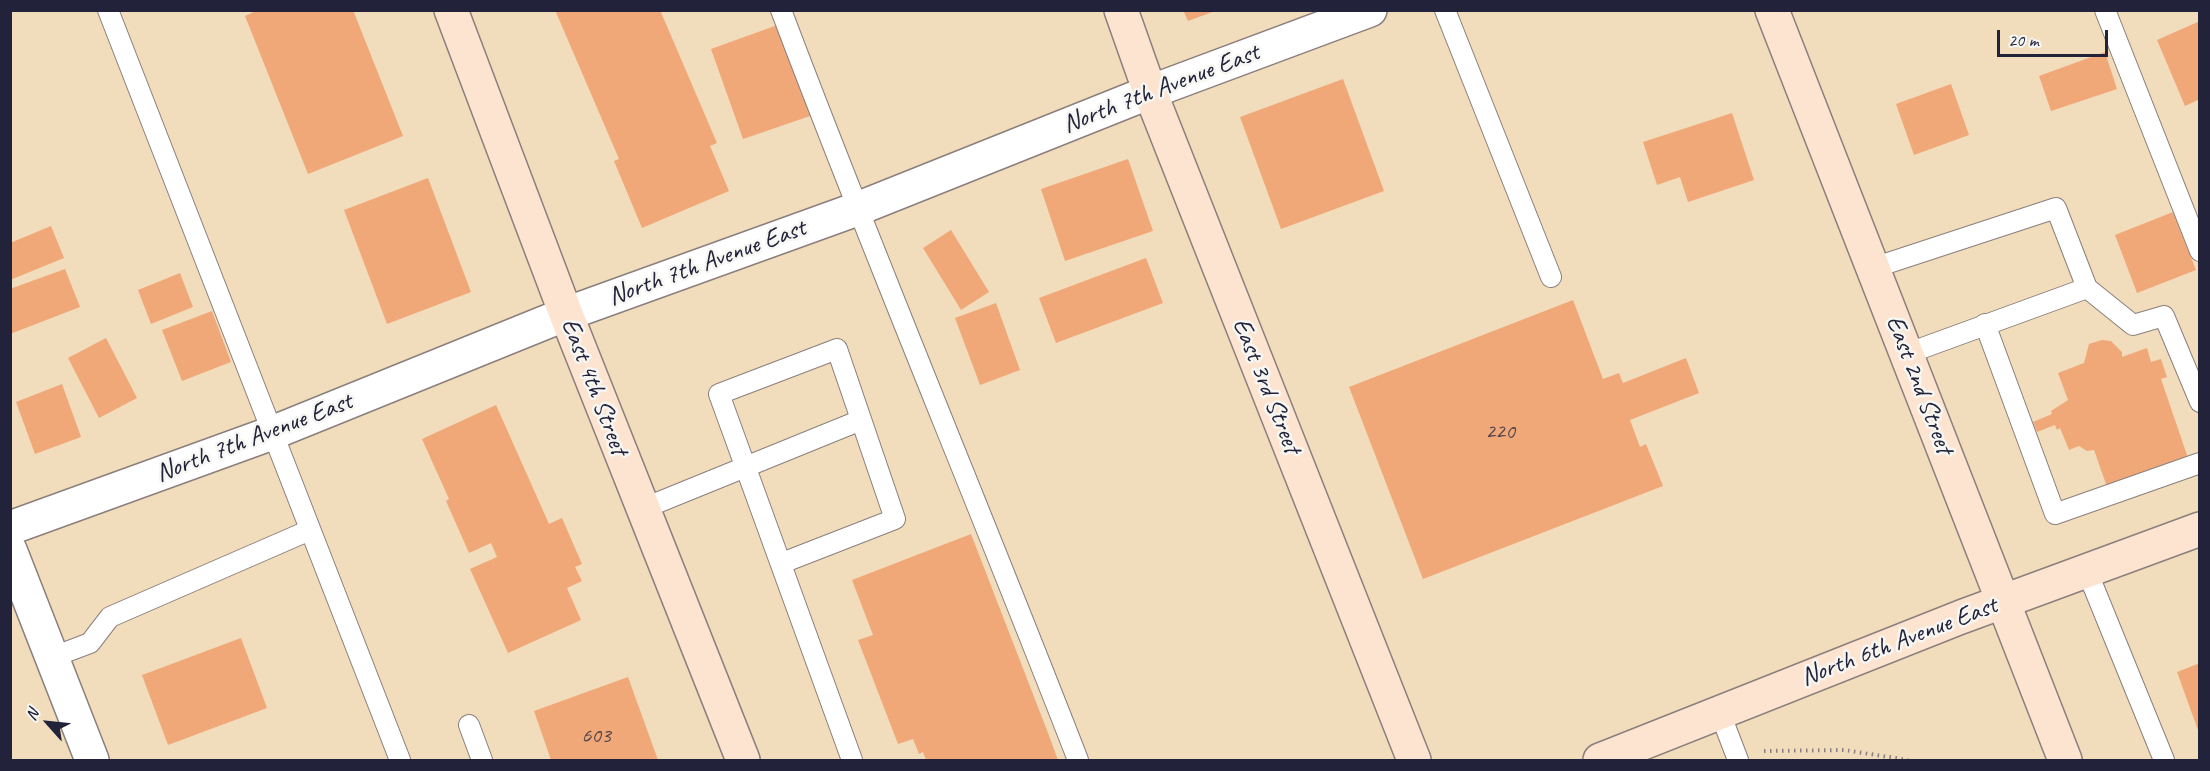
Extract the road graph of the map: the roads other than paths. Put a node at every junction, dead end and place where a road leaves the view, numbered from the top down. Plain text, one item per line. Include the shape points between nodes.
1 (108, 10) edge
2 (451, 10) edge
3 (781, 10) edge
4 (1121, 10) edge
5 (1370, 10) edge
6 (1445, 10) edge
7 (1772, 10) edge
8 (2105, 10) edge
9 (1150, 92) junction
10 (857, 209) junction
11 (2199, 251) edge
12 (1873, 268) junction
13 (1551, 277) dead end
14 (2087, 288) junction
15 (566, 314) junction
16 (1985, 324) junction
17 (1906, 354) junction
18 (2199, 402) edge
19 (861, 420) junction
20 (272, 433) junction
21 (2199, 463) edge
22 (744, 466) junction
23 (642, 509) junction
24 (10, 528) edge
25 (2199, 529) edge
26 (310, 530) junction
27 (10, 550) edge
28 (782, 563) junction
29 (2087, 571) junction
30 (2002, 602) junction
31 (53, 657) junction
32 (1720, 713) junction
33 (469, 724) dead end
34 (93, 760) edge
35 (400, 760) edge
36 (482, 760) edge
37 (744, 760) edge
38 (852, 760) edge
39 (1078, 760) edge
40 (1414, 760) edge
41 (1600, 760) edge
42 (1738, 760) edge
43 (2065, 760) edge
44 (2164, 760) edge

1 - 20 lane
2 - 15 street, East 4th Street
3 - 10 lane
4 - 9 street, East 3rd Street
5 - 9 street, North 7th Avenue East
6 - 13 lane
7 - 12 street, East 2nd Street
8 - 11 lane
9 - 10 street, North 7th Avenue East
9 - 40 street, East 3rd Street
10 - 15 street, North 7th Avenue East
10 - 39 lane
12 - 14 lane via 2056,208
12 - 17 street, East 2nd Street
14 - 16 lane
14 - 18 lane via 2133,325 2164,316
15 - 20 street, North 7th Avenue East
15 - 23 street, East 4th Street
16 - 17 lane
16 - 21 lane via 2055,514
17 - 30 street, East 2nd Street
19 - 22 lane
19 - 22 lane via 837,349 719,394
19 - 28 lane via 895,519
20 - 24 street, North 7th Avenue East
20 - 26 lane
22 - 23 lane
22 - 28 lane
23 - 37 street, East 4th Street
25 - 29 street, North 6th Avenue East
26 - 31 lane via 110,617 90,643
26 - 35 lane
27 - 31 street
28 - 38 lane
29 - 30 street, North 6th Avenue East
29 - 44 lane
30 - 32 street, North 6th Avenue East
30 - 43 street, East 2nd Street
31 - 34 street
32 - 41 street, North 6th Avenue East
32 - 42 lane
33 - 36 lane

